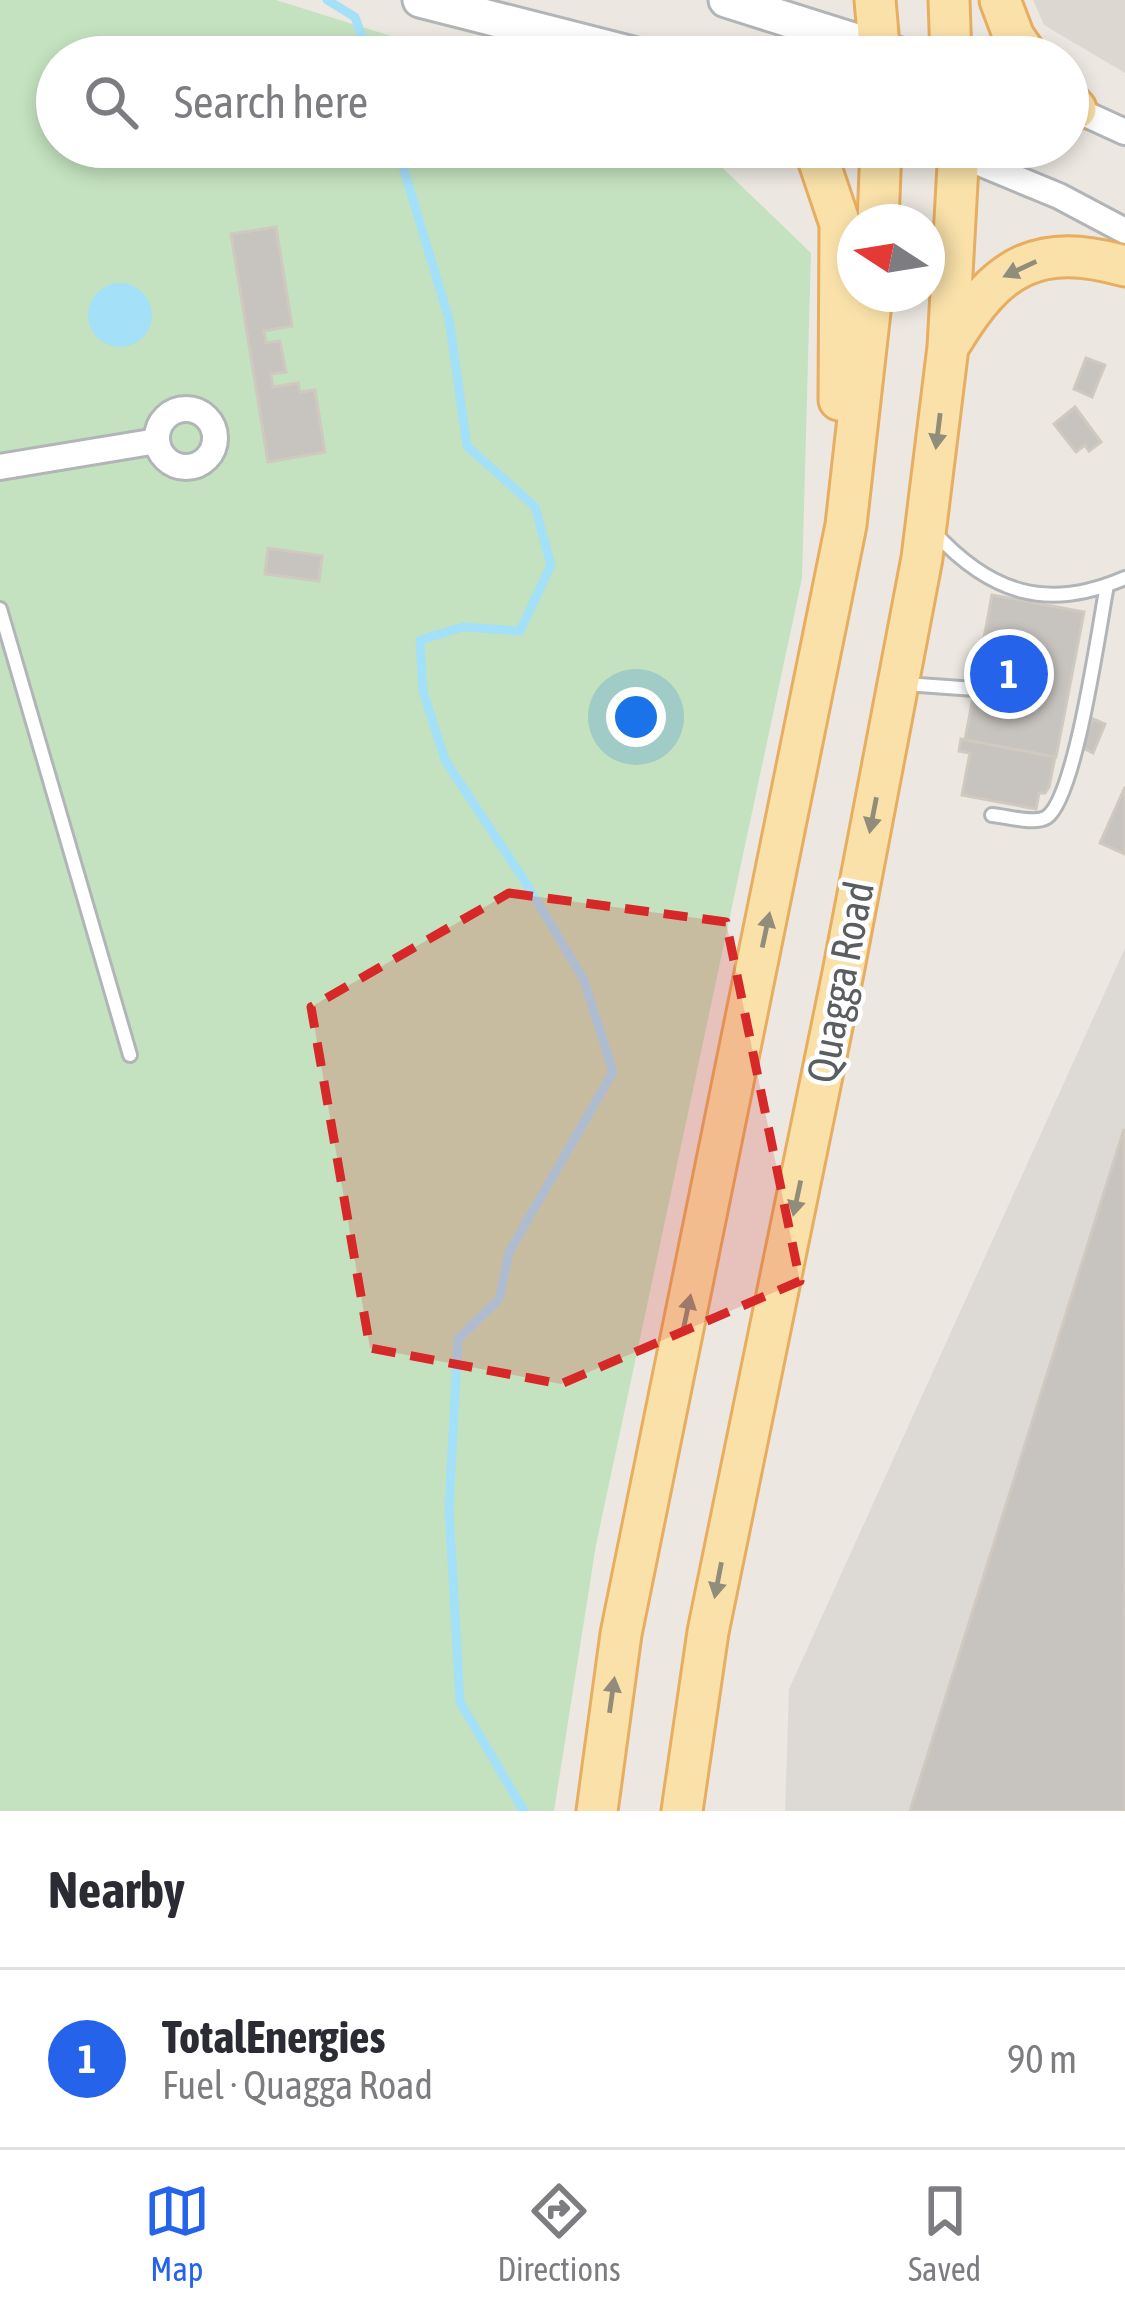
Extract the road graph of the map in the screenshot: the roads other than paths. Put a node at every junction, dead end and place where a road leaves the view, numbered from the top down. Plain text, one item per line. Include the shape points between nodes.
1 (420, 0) edge
2 (726, 0) edge
3 (875, 0) edge
4 (949, 0) edge
5 (1000, 0) edge
6 (561, 36) edge
7 (835, 36) edge
8 (884, 36) edge
9 (950, 36) edge
10 (1014, 36) edge
11 (1089, 114) edge
12 (1125, 132) edge
13 (821, 168) edge
14 (880, 168) edge
15 (952, 168) edge
16 (994, 168) edge
17 (879, 204) edge
18 (1125, 231) edge
19 (1125, 266) edge
20 (870, 312) edge
21 (948, 346) junction
22 (157, 441) dead end
23 (0, 467) edge
24 (927, 523) junction
25 (846, 525) junction
26 (1125, 578) edge
27 (1107, 585) junction
28 (0, 609) edge
29 (898, 684) junction
30 (975, 689) dead end
31 (1066, 702) dead end
32 (1084, 707) junction
33 (992, 814) dead end
34 (130, 1055) dead end
35 (597, 1811) edge
36 (682, 1811) edge

1 - 6 main road
2 - 7 main road
3 - 8 main road
4 - 9 main road
5 - 10 main road
11 - 12 street
13 - 25 main road via 840,224
14 - 17 main road
15 - 21 main road, Quagga Road
16 - 18 street
19 -> 21 main road via 1085,256 1016,268 980,296
20 - 25 main road, Quagga Road
21 -> 24 main road, Quagga Road
22 - 23 street
24 - 27 lane via 994,582 1047,596
24 - 29 main road, Quagga Road
35 -> 25 main road, Quagga Road via 621,1634
26 - 27 lane
27 - 32 lane
28 - 34 lane
29 - 30 lane
29 -> 36 main road, Quagga Road via 708,1632
31 - 32 lane
32 - 33 lane via 1050,815

